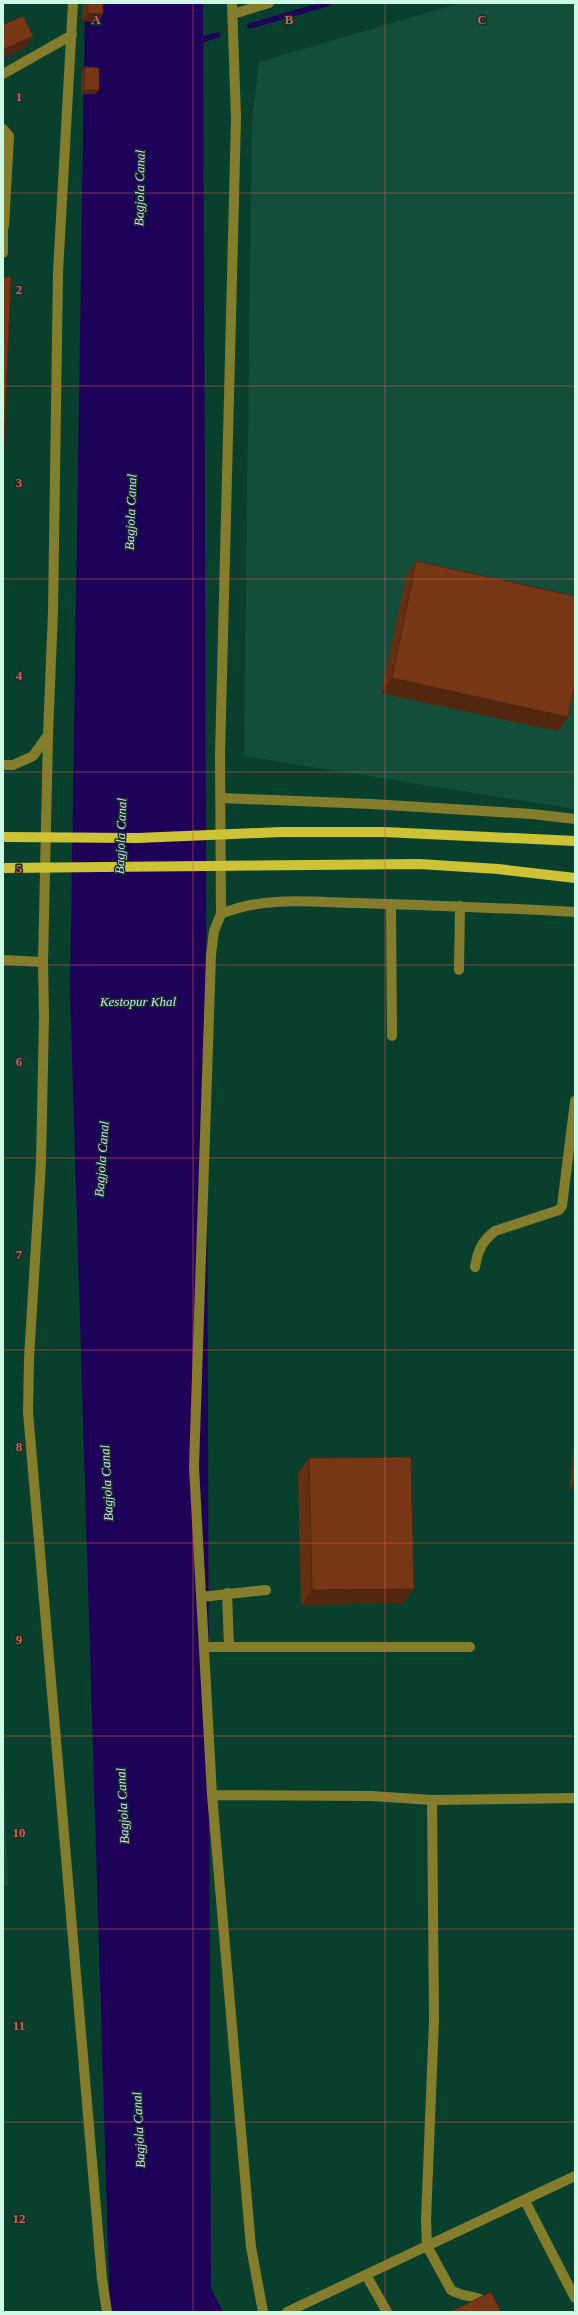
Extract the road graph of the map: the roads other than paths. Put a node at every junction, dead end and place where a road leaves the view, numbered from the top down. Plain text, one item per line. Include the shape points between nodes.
1 (73, 3) edge
2 (232, 3) edge
3 (269, 3) edge
4 (233, 14) junction
5 (72, 35) junction
6 (3, 74) edge
7 (3, 129) edge
8 (4, 226) edge
9 (3, 253) edge
10 (48, 735) junction
11 (3, 765) edge
12 (221, 798) junction
13 (575, 819) edge
14 (3, 837) edge
15 (575, 841) edge
16 (3, 868) edge
17 (575, 878) edge
18 (391, 904) junction
19 (460, 906) junction
20 (575, 912) edge
21 (221, 914) junction
22 (3, 960) edge
23 (42, 962) junction
24 (459, 970) dead end
25 (392, 1036) dead end
26 (575, 1101) edge
27 (475, 1268) dead end
28 (266, 1590) dead end
29 (227, 1593) junction
30 (201, 1597) junction
31 (204, 1647) junction
32 (229, 1647) junction
33 (470, 1647) dead end
34 (212, 1795) junction
35 (575, 1798) edge
36 (432, 1800) junction
37 (575, 2176) edge
38 (525, 2201) junction
39 (427, 2246) junction
40 (366, 2275) junction
41 (575, 2298) edge
42 (107, 2312) edge
43 (263, 2312) edge
44 (287, 2312) edge
45 (387, 2312) edge
46 (493, 2312) edge

1 - 5 street
2 - 4 street
3 - 4 street
4 - 12 street via 236,118
5 - 6 street
5 - 10 street via 58,272 53,603
7 - 8 street via 9,136
8 - 9 street
10 - 11 street via 33,756 13,765
10 - 23 street
12 - 13 street via 378,804
12 - 21 street
14 - 15 main road, bridge via 138,838 281,832 384,832
16 - 17 main road, bridge via 419,864 498,869
18 - 19 street
18 - 21 street via 273,902 241,906
18 - 25 street
19 - 20 street
19 - 24 street
21 - 30 street via 214,931 211,956 194,1467
22 - 23 street
23 - 42 street via 44,1018 41,1162 28,1412 102,2279
26 - 27 street via 562,1206 559,1210 495,1231 478,1250
28 - 29 street
29 - 30 street
29 - 32 street
30 - 31 street
31 - 32 street
31 - 34 street
32 - 33 street
34 - 36 street via 371,1796
34 - 43 street via 251,2247
35 - 36 street
36 - 39 street via 434,2020
37 - 38 street
38 - 39 street
38 - 41 street
39 - 40 street
39 - 46 street via 451,2290 483,2300 489,2304
40 - 44 street
40 - 45 street

